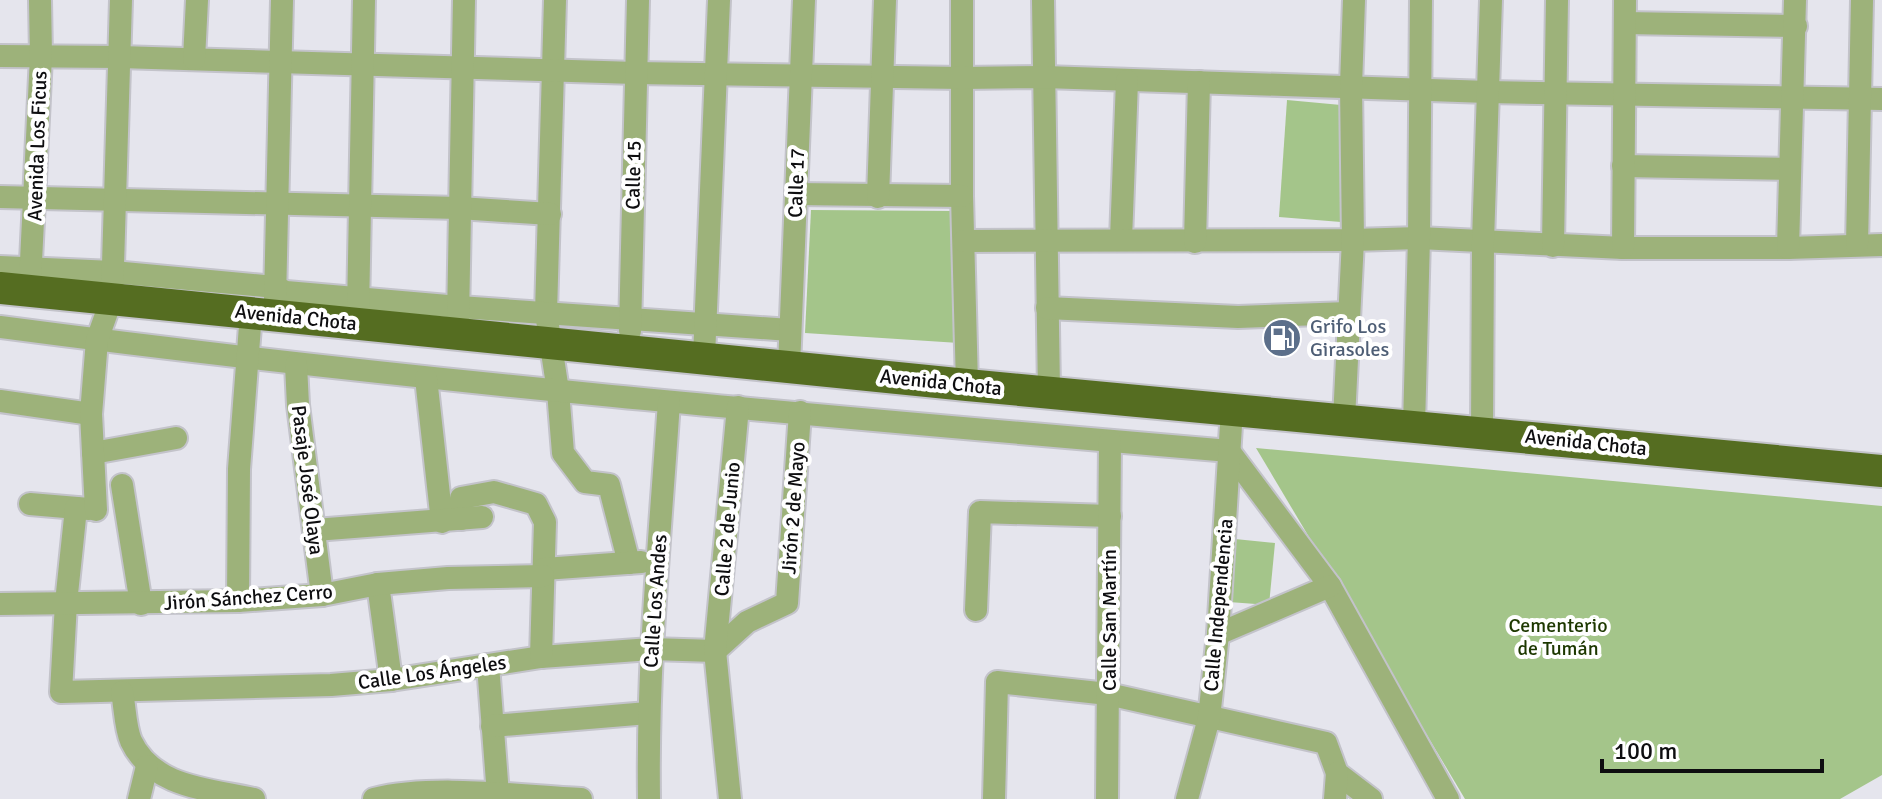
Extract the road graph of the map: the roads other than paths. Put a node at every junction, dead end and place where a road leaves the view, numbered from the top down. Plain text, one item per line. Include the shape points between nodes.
1 (40, 0) edge
2 (121, 0) edge
3 (197, 0) edge
4 (282, 0) edge
5 (364, 0) edge
6 (464, 0) edge
7 (555, 0) edge
8 (638, 0) edge
9 (719, 0) edge
10 (804, 0) edge
11 (885, 0) edge
12 (962, 0) edge
13 (1043, 0) edge
14 (1354, 0) edge
15 (1421, 0) edge
16 (1491, 0) edge
17 (1557, 0) edge
18 (1625, 0) edge
19 (1795, 0) edge
20 (1862, 0) edge
21 (1625, 23) junction
22 (1796, 26) junction
23 (0, 56) edge
24 (41, 56) junction
25 (120, 57) junction
26 (194, 59) junction
27 (279, 62) junction
28 (362, 66) junction
29 (462, 68) junction
30 (553, 71) junction
31 (635, 73) junction
32 (718, 74) junction
33 (800, 74) junction
34 (882, 77) junction
35 (1045, 77) junction
36 (962, 78) junction
37 (1127, 81) junction
38 (1199, 82) junction
39 (1351, 86) junction
40 (1419, 89) junction
41 (1488, 92) junction
42 (1623, 93) junction
43 (1555, 94) junction
44 (1792, 98) junction
45 (1871, 99) edge
46 (1623, 166) junction
47 (1790, 169) junction
48 (796, 194) junction
49 (962, 196) junction
50 (0, 197) edge
51 (878, 197) junction
52 (35, 199) junction
53 (116, 201) junction
54 (276, 205) junction
55 (359, 207) junction
56 (459, 208) junction
57 (550, 214) junction
58 (1419, 238) junction
59 (1121, 239) junction
60 (1353, 240) junction
61 (964, 241) junction
62 (1046, 241) junction
63 (1483, 241) junction
64 (1195, 242) junction
65 (1857, 245) junction
66 (1882, 245) edge
67 (1553, 246) junction
68 (1623, 248) junction
69 (1788, 248) junction
70 (0, 267) edge
71 (20, 282) edge
72 (113, 285) junction
73 (267, 305) junction
74 (1047, 308) junction
75 (358, 310) junction
76 (1349, 313) junction
77 (630, 319) junction
78 (458, 320) junction
79 (706, 324) junction
80 (0, 327) edge
81 (548, 328) junction
82 (790, 330) junction
83 (97, 340) junction
84 (630, 351) junction
85 (704, 357) junction
86 (246, 359) junction
87 (296, 365) junction
88 (789, 367) junction
89 (426, 378) junction
90 (967, 385) junction
91 (558, 391) junction
92 (1049, 392) junction
93 (0, 401) edge
94 (669, 402) junction
95 (738, 407) junction
96 (1232, 409) junction
97 (800, 412) junction
98 (91, 414) junction
99 (1344, 419) junction
100 (1414, 426) junction
101 (1482, 432) junction
102 (176, 438) dead end
103 (1110, 441) junction
104 (1229, 451) junction
105 (93, 453) junction
106 (1882, 471) edge
107 (122, 485) dead end
108 (30, 504) dead end
109 (86, 509) junction
110 (1110, 516) junction
111 (126, 517) junction
112 (462, 519) junction
113 (315, 530) junction
114 (658, 561) junction
115 (629, 563) junction
116 (544, 572) junction
117 (378, 584) junction
118 (1330, 586) junction
119 (322, 595) junction
120 (238, 601) junction
121 (66, 603) junction
122 (0, 604) edge
123 (141, 604) junction
124 (976, 610) dead end
125 (1218, 634) junction
126 (651, 649) junction
127 (715, 651) junction
128 (541, 657) junction
129 (488, 665) junction
130 (391, 680) junction
131 (122, 692) junction
132 (1108, 694) junction
133 (648, 713) junction
134 (1209, 718) junction
135 (492, 726) junction
136 (147, 766) junction
137 (1337, 773) junction
138 (498, 795) junction
139 (458, 796) edge
140 (139, 799) edge
141 (254, 799) edge
142 (374, 799) edge
143 (581, 799) edge
144 (649, 799) edge
145 (730, 799) edge
146 (994, 799) edge
147 (1107, 799) edge
148 (1187, 799) edge
149 (1335, 799) edge
150 (1371, 799) edge
151 (1448, 799) edge

1 - 24 street, Avenida Los Ficus
2 - 25 street
3 - 26 street
4 - 27 street
5 - 28 street
6 - 29 street
7 - 30 street
8 - 31 street, Calle 15
9 - 32 street
10 - 33 street, Calle 17
11 - 34 street
12 - 36 street
13 - 35 street
14 - 39 street
15 - 40 street
16 - 41 street
17 - 43 street
18 - 21 street
19 - 22 street
20 - 45 street
21 - 22 street
21 - 42 street
22 - 44 street
23 - 24 street
24 - 25 street
24 - 52 street, Avenida Los Ficus
25 - 26 street
25 - 53 street
26 - 27 street
27 - 28 street
27 - 54 street
28 - 29 street
28 - 55 street
29 - 30 street
29 - 56 street
30 - 31 street
30 - 57 street
31 - 32 street
31 - 77 street, Calle 15
32 - 33 street
32 - 79 street
33 - 34 street
33 - 48 street, Calle 17
34 - 36 street
34 - 51 street
35 - 36 street
35 - 37 street
35 - 62 street
36 - 49 street
37 - 38 street
37 - 59 street
38 - 39 street
38 - 64 street
39 - 40 street
39 - 60 street
40 - 41 street
40 - 58 street
41 - 43 street
41 - 63 street
42 - 43 street
42 - 44 street
42 - 46 street
43 - 67 street
44 - 45 street
44 - 47 street
45 - 65 street
46 - 47 street
46 - 68 street
47 - 69 street
48 - 51 street
48 - 82 street, Calle 17
49 - 51 street
49 - 61 street
50 - 52 street
52 - 53 street
52 - 71 street, Avenida Los Ficus
53 - 54 street
53 - 72 street
54 - 55 street
54 - 73 street
55 - 56 street
55 - 75 street
56 - 57 street
56 - 78 street
57 - 81 street
58 - 60 street
58 - 63 street
58 - 100 street
59 - 62 street
59 - 64 street
60 - 64 street
60 - 76 street
61 - 62 street
61 - 90 street
62 - 74 street
63 - 67 street
63 - 101 street
65 - 66 street
65 - 69 street
67 - 68 street
68 - 69 street
70 - 71 street
71 - 72 highway, Avenida Chota
72 - 73 highway, Avenida Chota
72 - 83 street
73 - 75 highway, Avenida Chota
73 - 86 street
74 - 76 street via 1238,317
74 - 92 street
75 - 78 highway, Avenida Chota
76 - 99 street
77 - 79 street
77 - 81 street
77 - 84 street, Calle 15
78 - 81 highway, Avenida Chota
79 - 82 street
79 - 85 street
80 - 83 street
81 - 84 highway, Avenida Chota
81 - 91 street
82 - 88 street, Calle 17
83 - 86 street
83 - 98 street
84 - 85 highway, Avenida Chota
85 - 88 highway, Avenida Chota
86 - 87 street
86 - 120 street
87 - 89 street
87 - 113 street, Pasaje José Olaya
88 - 90 highway, Avenida Chota
89 - 91 street
89 - 112 street
90 - 92 highway, Avenida Chota
91 - 94 street
91 - 115 street via 563,453 585,482 609,485
92 - 96 highway, Avenida Chota
93 - 98 street
94 - 95 street
94 - 114 street, Calle Los Andes
95 - 97 street
95 - 127 street, Calle 2 de Junio
96 - 99 highway, Avenida Chota
96 - 104 street, Calle Independencia
97 - 103 street
97 - 127 street, Jirón 2 de Mayo via 787,603 747,622
98 - 105 street
99 - 100 highway, Avenida Chota
100 - 101 highway, Avenida Chota
101 - 106 highway, Avenida Chota
102 - 105 street
103 - 104 street
103 - 110 street, Calle San Martín
104 - 118 street
104 - 125 street, Calle Independencia
105 - 109 street
107 - 111 street
108 - 109 street
109 - 111 street
109 - 121 street
110 - 124 street via 980,512
110 - 132 street, Calle San Martín
111 - 123 street
112 - 113 street
112 - 116 street via 461,498 494,492 536,504 545,522
113 - 119 street, Pasaje José Olaya
114 - 115 street, Jirón Sánchez Cerro
114 - 126 street, Calle Los Andes
115 - 116 street, Jirón Sánchez Cerro
116 - 117 street, Jirón Sánchez Cerro
116 - 128 street
117 - 119 street, Jirón Sánchez Cerro
117 - 130 street
118 - 125 street
118 - 151 street
119 - 120 street, Jirón Sánchez Cerro
120 - 123 street, Jirón Sánchez Cerro
121 - 122 street, Jirón Sánchez Cerro
121 - 123 street, Jirón Sánchez Cerro
121 - 131 street, Calle Los Ángeles via 61,692
125 - 134 street, Calle Independencia
126 - 127 street, Calle Los Ángeles
126 - 128 street, Calle Los Ángeles
126 - 133 street, Calle Los Andes
127 - 145 street, Calle 2 de Junio
128 - 129 street, Calle Los Ángeles
129 - 130 street, Calle Los Ángeles
129 - 135 street
130 - 131 street, Calle Los Ángeles
131 - 136 street via 130,739
132 - 134 street
132 - 146 street via 997,682
132 - 147 street, Calle San Martín
133 - 135 street
133 - 144 street, Calle Los Andes
134 - 137 street via 1326,743
134 - 148 street, Calle Independencia
135 - 138 street
136 - 140 street
136 - 141 street via 171,781
137 - 149 street
137 - 150 street
138 - 139 street
138 - 143 street
139 - 142 street via 395,794

